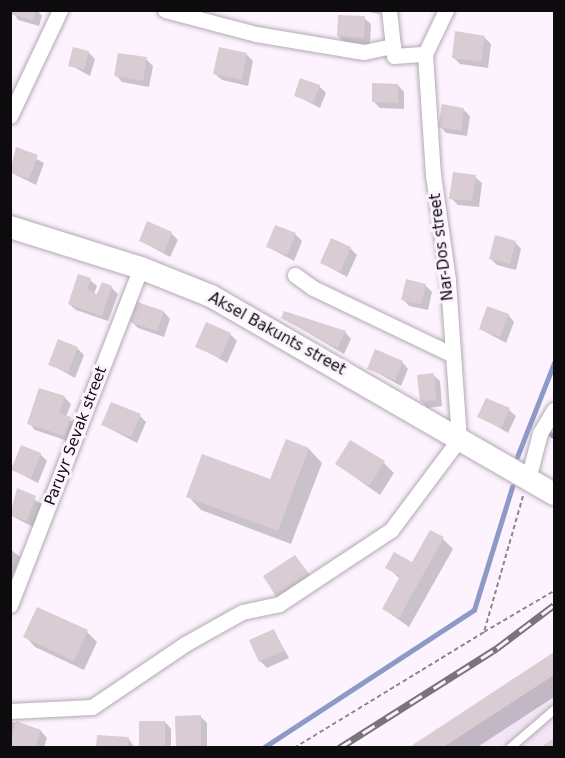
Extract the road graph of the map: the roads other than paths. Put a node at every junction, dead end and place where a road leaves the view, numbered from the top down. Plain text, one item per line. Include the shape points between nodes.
1 (60, 10) edge
2 (165, 10) edge
3 (389, 10) edge
4 (446, 10) edge
5 (393, 46) junction
6 (424, 54) junction
7 (10, 116) edge
8 (10, 228) edge
9 (141, 268) junction
10 (295, 275) dead end
11 (451, 354) junction
12 (555, 410) edge
13 (459, 439) junction
14 (528, 479) junction
15 (555, 494) edge
16 (10, 605) edge
17 (555, 710) edge
18 (10, 711) edge
19 (510, 747) edge

1 - 7 street
2 - 5 street via 256,34 364,52
3 - 5 street
4 - 6 street
5 - 6 street via 394,56
6 - 11 street, Nar-Dos street via 433,175 448,280
8 - 9 main road, Aksel Bakunts street
9 - 13 main road, Aksel Bakunts street via 212,296
9 - 16 street, Paruyr Sevak street
10 - 11 street
11 - 13 street, Nar-Dos street
12 - 14 street via 540,433
13 - 14 main road, Aksel Bakunts street
13 - 18 street via 391,530 279,604 242,612 185,644 92,707
14 - 15 main road, Aksel Bakunts street
17 - 19 lane

